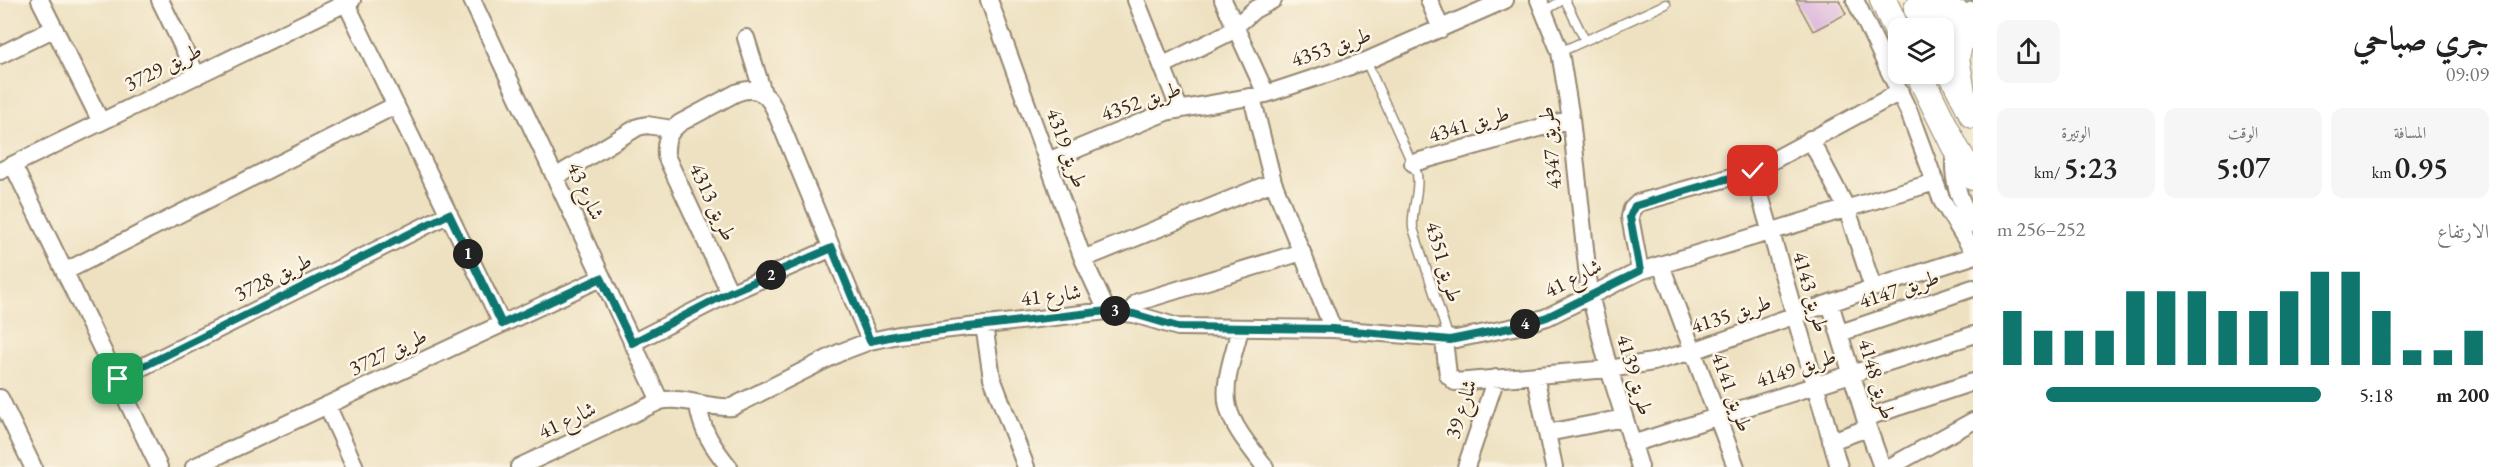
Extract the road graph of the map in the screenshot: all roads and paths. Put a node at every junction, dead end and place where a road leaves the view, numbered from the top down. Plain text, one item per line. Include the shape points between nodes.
1 (40, 0) edge
2 (160, 0) edge
3 (472, 0) edge
4 (989, 0) edge
5 (1136, 0) edge
6 (1223, 0) edge
7 (1273, 0) edge
8 (1429, 0) edge
9 (1504, 0) edge
10 (1564, 0) edge
11 (1854, 0) edge
12 (1883, 0) edge
13 (349, 1) edge
14 (1666, 4) dead end
15 (1541, 5) edge
16 (1922, 16) edge
17 (1891, 18) edge
18 (1963, 21) edge
19 (1234, 28) junction
20 (54, 29) junction
21 (1441, 29) junction
22 (746, 39) dead end
23 (1585, 40) junction
24 (1560, 52) junction
25 (0, 56) edge
26 (1366, 61) junction
27 (1162, 66) junction
28 (197, 76) junction
29 (1954, 78) edge
30 (1924, 84) edge
31 (1900, 92) junction
32 (1962, 92) junction
33 (763, 93) junction
34 (1259, 95) junction
35 (396, 105) junction
36 (1179, 108) junction
37 (1973, 115) edge
38 (1571, 118) junction
39 (101, 122) junction
40 (672, 129) junction
41 (1810, 139) junction
42 (1955, 147) junction
43 (1048, 161) junction
44 (1413, 163) junction
45 (7, 168) edge
46 (1753, 171) junction
47 (555, 177) junction
48 (1973, 177) edge
49 (1935, 182) junction
50 (1273, 183) junction
51 (1847, 209) junction
52 (449, 214) junction
53 (1973, 224) edge
54 (1771, 233) junction
55 (832, 248) junction
56 (1973, 251) edge
57 (1302, 252) junction
58 (1973, 256) edge
59 (1083, 259) junction
60 (1661, 265) junction
61 (66, 271) junction
62 (1640, 271) junction
63 (601, 278) junction
64 (1873, 288) junction
65 (1973, 288) edge
66 (730, 292) junction
67 (1590, 295) junction
68 (1830, 303) junction
69 (1107, 311) junction
70 (1134, 314) junction
71 (1796, 317) junction
72 (502, 324) junction
73 (984, 325) junction
74 (1240, 328) junction
75 (1333, 329) junction
76 (1840, 333) junction
77 (1973, 335) edge
78 (1447, 340) junction
79 (870, 341) junction
80 (632, 343) junction
81 (1693, 351) junction
82 (1609, 369) junction
83 (1851, 374) junction
84 (1535, 375) junction
85 (1496, 378) junction
86 (118, 379) junction
87 (1973, 381) edge
88 (1814, 385) junction
89 (0, 398) edge
90 (660, 401) junction
91 (698, 404) junction
92 (327, 405) junction
93 (1717, 416) junction
94 (1624, 418) junction
95 (1973, 421) edge
96 (1866, 423) junction
97 (1547, 433) junction
98 (1831, 441) junction
99 (1632, 444) junction
100 (30, 466) edge
101 (159, 467) edge
102 (194, 467) edge
103 (355, 467) edge
104 (519, 467) edge
105 (729, 467) edge
106 (1026, 467) edge
107 (1264, 467) edge
108 (1466, 467) edge
109 (1554, 467) edge
110 (1640, 467) edge
111 (1736, 467) edge
112 (1839, 467) edge
113 (1882, 467) edge
114 (1890, 467) edge

1 - 20 street
2 - 28 street
3 - 47 street, شارع 43
4 - 43 street, طريق 4319
5 - 27 street
6 - 19 street
7 - 19 street
8 - 21 street
9 - 21 street, طريق 4353
10 - 15 lane
10 - 23 lane
11 - 31 street
12 - 17 main road
13 - 28 street, طريق 3729
13 - 35 street, طريق 3729
14 - 23 lane
15 - 24 street, طريق 4347
16 - 18 main road via 1938,14
18 - 32 main road via 1956,58
19 - 27 street
19 - 34 street
20 - 25 street
20 - 39 street
21 - 26 street, طريق 4353
22 - 33 street
23 - 24 lane
24 - 38 street, طريق 4347
26 - 34 street, طريق 4353
26 - 44 lane, طريق 4351
27 - 36 street
28 - 39 street, طريق 3729
29 - 32 main road
30 - 42 main road
31 - 41 street
31 - 49 street
32 - 37 main road
33 - 40 street via 744,90
33 - 55 street via 770,99
34 - 36 street, طريق 4352
34 - 50 street
35 - 52 street, طريق 3729
35 - 61 street
36 - 43 street, طريق 4352
38 - 44 street, طريق 4341
38 - 67 street, طريق 4347
39 - 45 street, طريق 3729
40 - 47 street via 647,124 638,127
40 - 66 street, طريق 4313 via 665,146 666,156
41 - 46 street
41 - 51 street
42 - 48 main road
42 - 53 street via 1955,186
43 - 59 street, طريق 4319
44 - 78 lane, طريق 4351 via 1419,184 1413,228
45 - 61 street
46 - 54 street
46 - 62 street via 1635,206 1630,217
47 - 63 street, شارع 43
49 - 51 street, شارع 41
49 - 56 street via 1946,209
50 - 57 street
50 - 59 street
51 - 54 street, شارع 41
51 - 64 street
52 - 72 street, طريق 3729
52 - 86 street, طريق 3728
54 - 60 street, شارع 41
54 - 71 street, طريق 4143
55 - 66 street
55 - 79 street
57 - 70 street via 1138,302
57 - 75 street
58 - 64 street, طريق 4135
59 - 69 street, طريق 4319
60 - 62 street, شارع 41
60 - 81 street, طريق 4141
61 - 86 street
62 - 67 street, شارع 41
63 - 72 street, طريق 3727
63 - 80 street, شارع 43
64 - 68 street, طريق 4135
65 - 76 street, طريق 4147
66 - 80 street
67 - 78 street, شارع 41 via 1533,322
67 - 82 street, طريق 4139
68 - 71 street, طريق 4135
68 - 76 street, طريق 4148
69 - 70 street, شارع 41
69 - 73 street, شارع 41
70 - 74 street, شارع 41 via 1178,327
71 - 81 street, طريق 4135
71 - 88 street, طريق 4143
72 - 92 street, طريق 3727
73 - 79 street, شارع 41
73 - 106 street via 992,378
74 - 75 street, شارع 41
74 - 107 street via 1228,379 1227,405
75 - 78 street, شارع 41
76 - 83 street, طريق 4148
77 - 83 street, طريق 4149
78 - 85 street, شارع 39 via 1448,375 1452,381
79 - 91 street, شارع 41 via 743,403 721,408
80 - 90 street, شارع 43
81 - 82 street, طريق 4135
81 - 93 street, طريق 4141
82 - 84 street, طريق 4135
82 - 94 street, طريق 4139
83 - 88 street, طريق 4149
83 - 96 street, طريق 4148
84 - 85 street, طريق 4135
84 - 97 street
85 - 108 street, شارع 39
86 - 101 street
87 - 96 street
88 - 93 street, طريق 4149
88 - 98 street, طريق 4143
89 - 100 street
90 - 91 street, شارع 41 via 681,399
90 - 104 street, شارع 41
91 - 105 street via 708,439
92 - 102 street, طريق 3727
92 - 103 street
93 - 99 street, طريق 4149
93 - 111 street, طريق 4141
94 - 97 street
94 - 99 street, طريق 4139
95 - 114 street
96 - 98 street
96 - 113 street, طريق 4148
97 - 109 street
98 - 112 street, طريق 4143
99 - 110 street, طريق 4139

